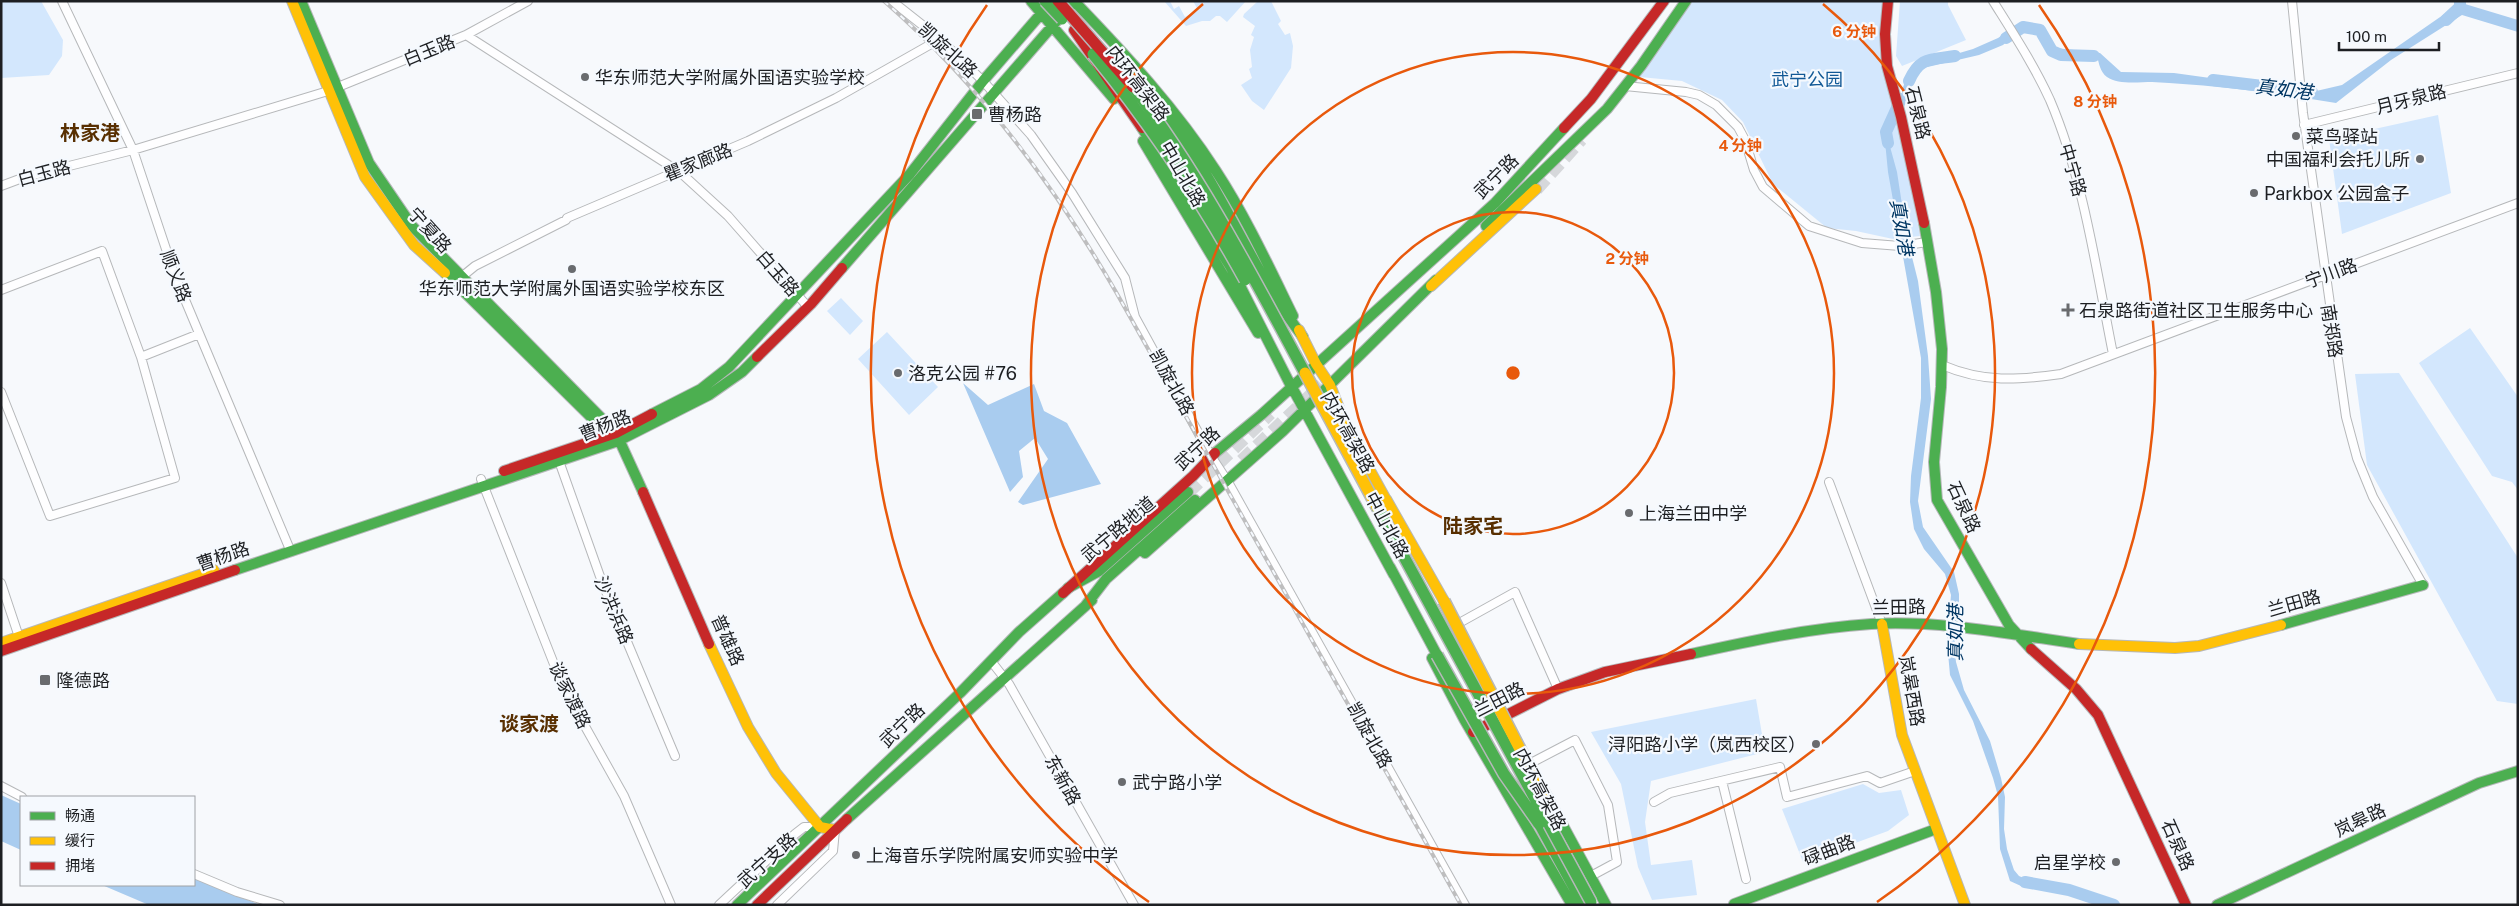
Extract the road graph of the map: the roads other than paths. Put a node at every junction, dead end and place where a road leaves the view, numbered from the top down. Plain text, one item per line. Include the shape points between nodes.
1 (62, 1) edge
2 (292, 1) edge
3 (301, 1) edge
4 (528, 1) edge
5 (892, 1) edge
6 (1031, 1) edge
7 (1052, 1) edge
8 (1058, 1) edge
9 (1074, 1) edge
10 (1664, 1) edge
11 (1686, 1) edge
12 (1888, 1) edge
13 (1993, 1) edge
14 (2292, 1) edge
15 (1044, 7) edge
16 (1053, 25) junction
17 (1075, 26) junction
18 (466, 35) junction
19 (940, 39) junction
20 (2518, 73) edge
21 (983, 81) junction
22 (1626, 86) junction
23 (333, 89) junction
24 (994, 92) junction
25 (2304, 125) junction
26 (133, 150) junction
27 (676, 170) junction
28 (1, 186) edge
29 (1536, 189) tunnel mouth
30 (2518, 204) edge
31 (1927, 242) junction
32 (2324, 276) junction
33 (459, 280) junction
34 (1431, 286) junction
35 (1, 290) edge
36 (797, 295) junction
37 (808, 307) junction
38 (199, 334) junction
39 (1303, 337) junction
40 (2113, 354) junction
41 (141, 357) junction
42 (1316, 364) junction
43 (1942, 365) junction
44 (1330, 385) junction
45 (1291, 386) junction
46 (1, 392) edge
47 (1306, 410) junction
48 (615, 437) junction
49 (1211, 456) junction
50 (559, 461) junction
51 (1228, 482) junction
52 (1829, 482) dead end
53 (483, 483) junction
54 (1386, 499) junction
55 (290, 548) junction
56 (1390, 567) junction
57 (1, 583) edge
58 (2423, 585) joint
59 (1068, 588) junction
60 (1086, 605) junction
61 (1460, 622) dead end
62 (1882, 624) junction
63 (2018, 636) junction
64 (19, 637) junction
65 (1, 643) edge
66 (1, 651) edge
67 (991, 660) junction
68 (1005, 678) junction
69 (1558, 689) junction
70 (1503, 716) junction
71 (1472, 733) junction
72 (674, 756) dead end
73 (1530, 764) junction
74 (1914, 771) junction
75 (2518, 771) edge
76 (2518, 777) edge
77 (1722, 781) junction
78 (1, 786) edge
79 (20, 796) edge
80 (1654, 802) dead end
81 (1539, 824) junction
82 (820, 827) junction
83 (1936, 829) junction
84 (835, 830) junction
85 (195, 874) edge
86 (1591, 876) junction
87 (1746, 879) dead end
88 (1132, 904) edge
89 (1589, 904) edge
90 (1734, 904) edge
91 (280, 905) edge
92 (671, 905) edge
93 (719, 905) edge
94 (737, 905) edge
95 (757, 905) edge
96 (777, 905) edge
97 (1465, 905) edge
98 (1572, 905) edge
99 (1606, 905) edge
100 (1965, 905) edge
101 (2186, 905) edge
102 (2218, 905) edge
103 (2231, 905) edge

1 - 26 street, 顺义路
2 - 23 main road, 宁夏路
3 - 23 main road, 宁夏路
4 - 18 street
5 - 19 street, 凯旋北路
6 - 15 main road, 中山北路
7 - 15 main road, 曹杨路
8 - 17 main road, 内环高架路, bridge
9 - 16 main road, 曹杨路
9 - 39 main road, 中山北路 via 1128,57 1215,170 1265,258
10 - 42 main road, 武宁路 via 1591,99 1511,186
11 - 22 main road
12 - 31 main road, 石泉路 via 1884,36 1887,65 1902,120
13 - 40 street, 中宁路 via 2050,100 2065,140 2088,228
14 - 25 street, 南郑路
15 - 16 main road, 中山北路
15 - 17 main road, 内环高架路, bridge
15 - 21 main road, 曹杨路
16 - 24 main road, 曹杨路
16 - 45 main road, 中山北路 via 1140,135 1221,275
17 - 39 main road, bridge via 1146,90 1175,128 1199,162 1285,314
17 - 45 main road, bridge via 1230,266
17 - 81 main road, 内环高架路, bridge via 1159,140 1241,272
17 - 89 main road, 内环高架路, bridge via 1158,119 1218,212
18 - 23 street, 白玉路
18 - 27 street, 白玉路
19 - 21 street, 凯旋北路
19 - 27 street, 瞿家廊路 via 836,98 748,141
20 - 25 street, 月牙泉路
21 - 24 street, 凯旋北路
21 - 36 main road, 曹杨路 via 910,174
22 - 31 street via 1686,92 1716,105 1738,127 1763,187 1809,226 1862,243 1900,246
22 - 34 main road via 1607,109 1474,238
23 - 26 street, 白玉路
23 - 33 main road, 宁夏路 via 369,163 412,226
24 - 37 main road, 曹杨路
24 - 49 street, 凯旋北路 via 1072,193 1125,278 1135,317
25 - 32 street, 南郑路
26 - 28 street, 白玉路
26 - 38 street, 顺义路 via 174,276
27 - 33 street, 瞿家廊路 via 567,218 475,266
27 - 36 street, 白玉路 via 728,216
29 - 34 main road
30 - 32 street, 宁川路
31 - 43 main road, 石泉路
32 - 40 street, 宁川路
32 - 58 street, 南郑路 via 2346,417 2357,458 2373,497
33 - 48 main road, 宁夏路
34 - 44 main road, 武宁路
35 - 41 street via 102,251
36 - 37 street, 白玉路
36 - 48 main road, 曹杨路 via 729,367 701,389
37 - 48 main road, 曹杨路 via 742,372 710,395
38 - 41 street
38 - 55 street, 顺义路
39 - 42 main road, 中山北路
40 - 43 street, 宁川路 via 2061,374 2020,380 1962,373
41 - 46 street via 175,478 50,516
42 - 44 main road, 中山北路
42 - 45 main road, 武宁路
43 - 63 main road, 石泉路 via 1942,390 1932,463 1937,500 2000,611
44 - 47 main road, 武宁路
44 - 54 main road, 中山北路 via 1347,429
45 - 47 main road, 中山北路
45 - 49 main road, 武宁路
47 - 51 main road, 武宁路
47 - 56 main road, 中山北路
48 - 50 main road, 曹杨路
48 - 53 main road, 曹杨路
48 - 82 main road, 普雄路 via 629,459 748,728 776,773
49 - 51 street, 凯旋北路
49 - 59 main road, 武宁路
50 - 53 main road, 曹杨路
50 - 72 street, 沙洪浜路 via 602,582
51 - 60 main road, 武宁路
51 - 97 street, 凯旋北路
52 - 62 street, 岚皋西路
53 - 55 main road, 曹杨路
53 - 92 street, 谈家渡路 via 563,687 628,805
54 - 70 main road, 中山北路
54 - 89 main road, bridge via 1444,600 1566,840
55 - 64 main road, 曹杨路
55 - 66 main road, 曹杨路
56 - 71 main road, 中山北路 via 1439,673
56 - 81 main road, bridge via 1504,774
57 - 64 street
58 - 63 main road, 兰田路 via 2199,646 2105,646
59 - 60 main road, 武宁路地道 via 1099,570 1192,496 1106,579
59 - 67 main road, 武宁路
60 - 68 main road, 武宁路
61 - 69 street via 1518,590
62 - 63 main road, 兰田路 via 1963,626
62 - 69 main road, 兰田路 via 1742,642 1623,668
62 - 74 main road, 岚皋西路 via 1899,724
63 - 101 main road, 石泉路 via 2076,689 2098,715
64 - 65 main road, 曹杨路
67 - 68 street, 东新路
67 - 82 main road, 武宁路
68 - 84 main road, 武宁路
68 - 88 street, 东新路
69 - 70 main road, 兰田路
70 - 71 main road, 兰田路
70 - 73 main road, 中山北路
71 - 98 main road, 中山北路
73 - 86 main road, 中山北路
73 - 86 street via 1575,740 1604,795 1617,862
74 - 77 street via 1880,782 1867,776 1787,797 1780,767
74 - 83 main road, 岚皋西路
75 - 102 main road, 岚皋路 via 2479,783
76 - 103 main road, 岚皋路 via 2481,789
77 - 80 street via 1670,793
77 - 87 street
78 - 79 street
81 - 89 main road, 内环高架路
82 - 84 main road
82 - 93 street, 武宁支路 via 804,827
82 - 94 main road, 武宁路
83 - 90 main road, 碌曲路
83 - 100 main road, 岚皋西路
84 - 95 main road, 武宁路
84 - 96 street via 833,851
85 - 91 street
86 - 99 main road, 中山北路

